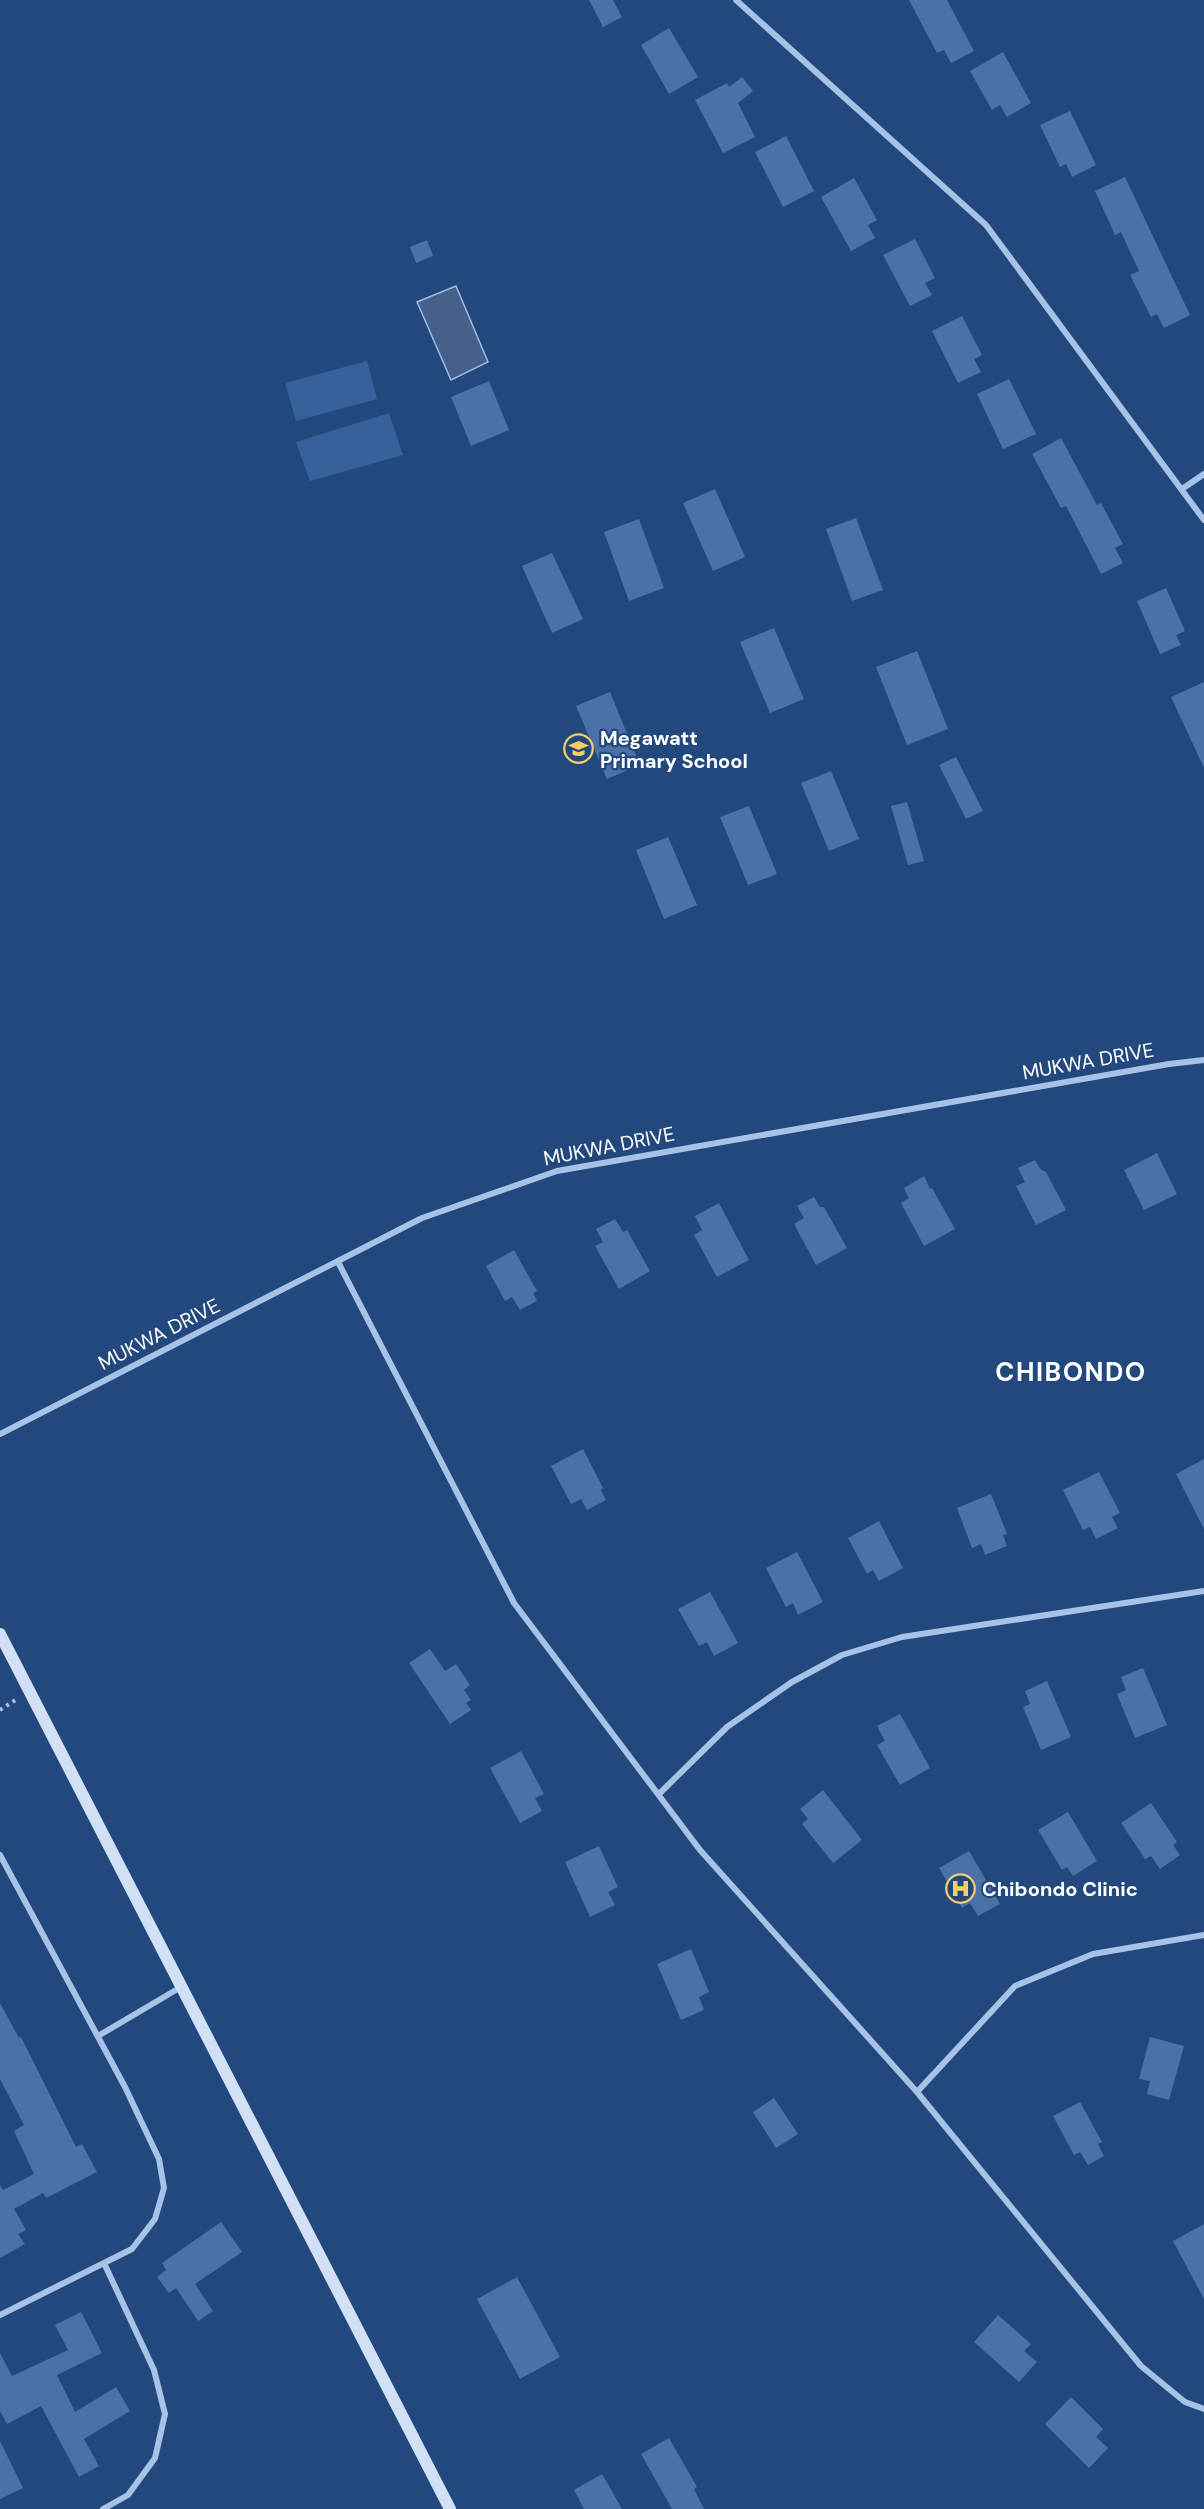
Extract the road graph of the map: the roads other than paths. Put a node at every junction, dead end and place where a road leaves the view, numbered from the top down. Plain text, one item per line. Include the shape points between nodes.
1 (736, 0) edge
2 (1204, 474) edge
3 (1182, 489) junction
4 (1204, 520) edge
5 (1204, 1060) edge
6 (338, 1262) junction
7 (0, 1434) edge
8 (1204, 1591) edge
9 (0, 1634) edge
10 (659, 1794) junction
11 (0, 1855) edge
12 (1204, 1935) edge
13 (181, 1987) junction
14 (99, 2036) junction
15 (917, 2092) junction
16 (104, 2263) junction
17 (0, 2314) edge
18 (1204, 2409) edge
19 (103, 2509) edge
20 (450, 2509) edge

1 - 3 street via 986,225
2 - 3 street
3 - 4 street
5 - 6 street, MUKWA DRIVE via 557,1171 422,1218
6 - 7 street, MUKWA DRIVE
6 - 10 street via 514,1603
8 - 10 street via 902,1637 842,1655 792,1682 727,1727
9 - 13 street
10 - 15 street via 700,1850
11 - 14 street
12 - 15 street via 1093,1954 1015,1986
13 - 14 street
13 - 20 street
14 - 16 street via 159,2159 164,2188 155,2218 132,2249
15 - 18 street via 1141,2366 1185,2402
16 - 17 street
16 - 19 street via 154,2370 165,2414 155,2458 128,2495

